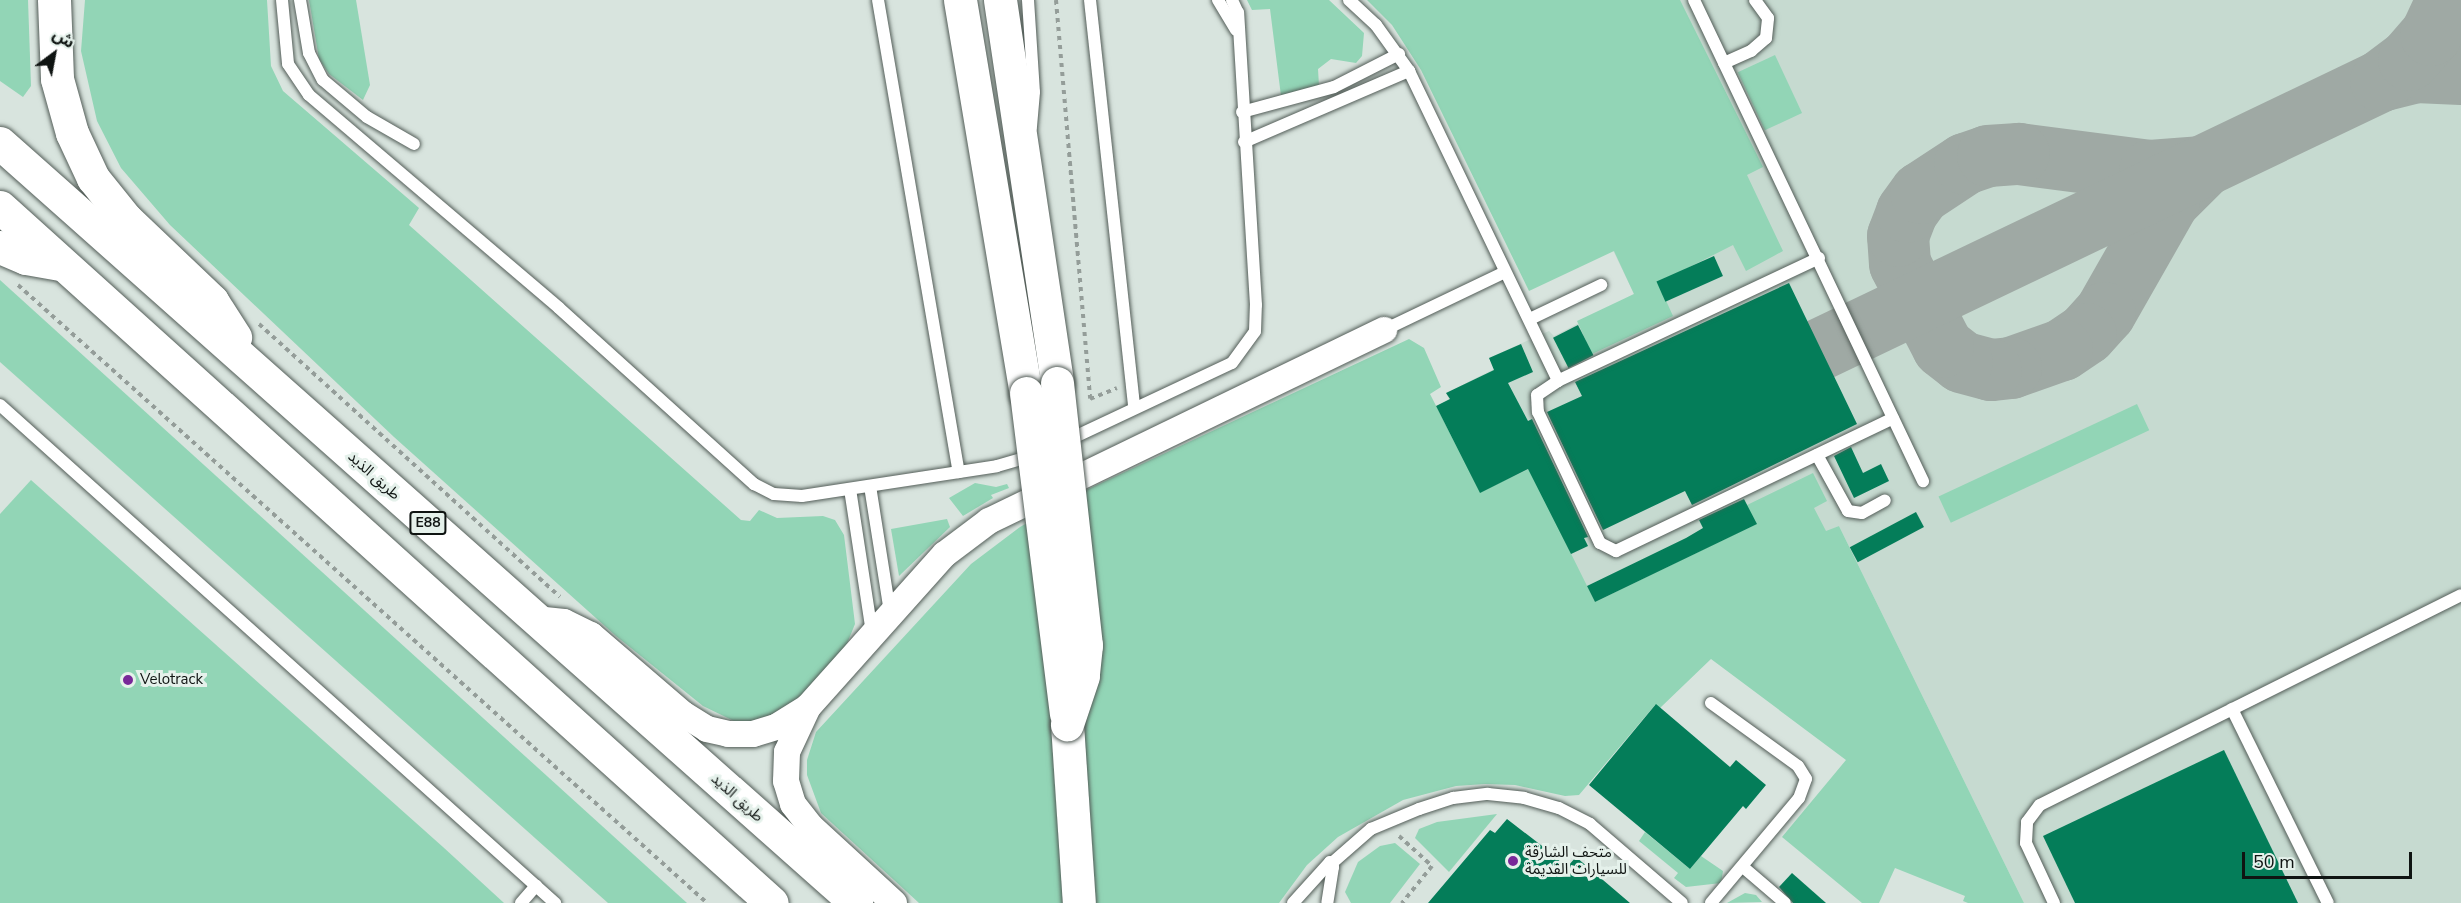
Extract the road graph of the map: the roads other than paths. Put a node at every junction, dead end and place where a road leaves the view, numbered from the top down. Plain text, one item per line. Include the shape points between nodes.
1 (54, 0) edge
2 (68, 0) edge
3 (282, 0) edge
4 (300, 0) edge
5 (878, 0) edge
6 (1000, 0) edge
7 (1028, 0) edge
8 (1218, 0) edge
9 (1232, 0) edge
10 (1350, 0) edge
11 (1694, 0) edge
12 (1755, 0) edge
13 (1092, 3) edge
14 (957, 5) edge
15 (1236, 31) junction
16 (53, 51) junction
17 (1399, 54) junction
18 (1724, 63) junction
19 (1409, 71) junction
20 (1242, 112) junction
21 (1244, 142) junction
22 (0, 143) edge
23 (414, 144) dead end
24 (1025, 155) junction
25 (0, 207) edge
26 (1819, 258) junction
27 (4, 262) edge
28 (64, 265) junction
29 (1505, 272) junction
30 (1601, 285) dead end
31 (1530, 319) junction
32 (1384, 330) joint
33 (244, 361) junction
34 (1558, 381) junction
35 (0, 405) edge
36 (1134, 407) junction
37 (1893, 418) junction
38 (1817, 455) junction
39 (959, 472) junction
40 (1923, 481) dead end
41 (870, 486) junction
42 (850, 489) junction
43 (1885, 500) dead end
44 (2461, 595) edge
45 (891, 614) junction
46 (535, 619) junction
47 (872, 635) junction
48 (1711, 702) dead end
49 (808, 706) junction
50 (2232, 709) junction
51 (1067, 724) junction
52 (1332, 863) junction
53 (1743, 867) junction
54 (536, 886) junction
55 (521, 903) edge
56 (555, 903) edge
57 (772, 903) edge
58 (856, 903) edge
59 (894, 903) edge
60 (1079, 903) edge
61 (1293, 903) edge
62 (1327, 903) edge
63 (1682, 903) edge
64 (1711, 903) edge
65 (1785, 903) edge
66 (2054, 903) edge
67 (2328, 903) edge

1 - 16 highway
2 - 16 lane
3 - 42 lane via 285,53 300,84 559,308 753,484 788,496
4 - 23 lane via 309,53 323,80 367,117
5 - 39 lane
6 - 24 highway
7 - 24 lane via 1034,102
8 - 15 lane
9 - 15 lane via 1238,13
10 - 17 lane
11 - 18 lane
12 - 18 lane via 1768,18 1766,38 1751,51
13 - 36 lane
14 - 51 highway, bridge via 1026,393
15 - 20 lane
16 - 33 highway via 63,106 93,178 126,219 212,301 231,329
17 - 19 lane
17 - 20 lane via 1334,87
18 - 26 lane
19 - 21 lane
19 - 29 lane
20 - 21 lane
21 - 36 lane via 1256,305 1254,331 1242,354 1232,363
22 - 33 highway, طريق الذيد / E88
24 - 51 highway, bridge via 1058,383 1086,645 1083,676
25 - 28 highway
26 - 34 lane
26 - 37 lane
27 - 28 highway via 26,258
28 - 57 highway
29 - 31 lane
29 - 32 lane
30 - 31 lane
31 - 34 lane
32 - 45 street via 989,521 945,554
33 - 46 highway, طريق الذيد / E88
34 - 38 lane via 1538,395 1536,406 1600,543 1610,550 1622,549
35 - 54 lane
36 - 39 lane via 1025,459
37 - 38 lane
37 - 40 lane
38 - 43 lane via 1848,511 1862,513
39 - 41 lane
41 - 42 lane
41 - 45 lane
42 - 47 lane
44 - 50 lane
45 - 47 street
46 - 49 street via 564,622 585,631 690,720 716,732 740,735 765,731
46 - 58 highway, طريق الذيد / E88
47 - 49 street
48 - 53 lane via 1798,766 1806,779 1799,798
49 - 59 street via 787,752 786,781 793,804 811,827
50 - 66 lane via 2032,812 2025,832 2026,843
50 - 67 lane
51 - 60 highway
52 - 61 lane
52 - 62 lane
52 - 63 lane via 1371,830 1419,809 1453,798 1488,794 1524,798 1559,808 1590,824
53 - 64 lane
53 - 65 lane
54 - 55 lane
54 - 56 lane

